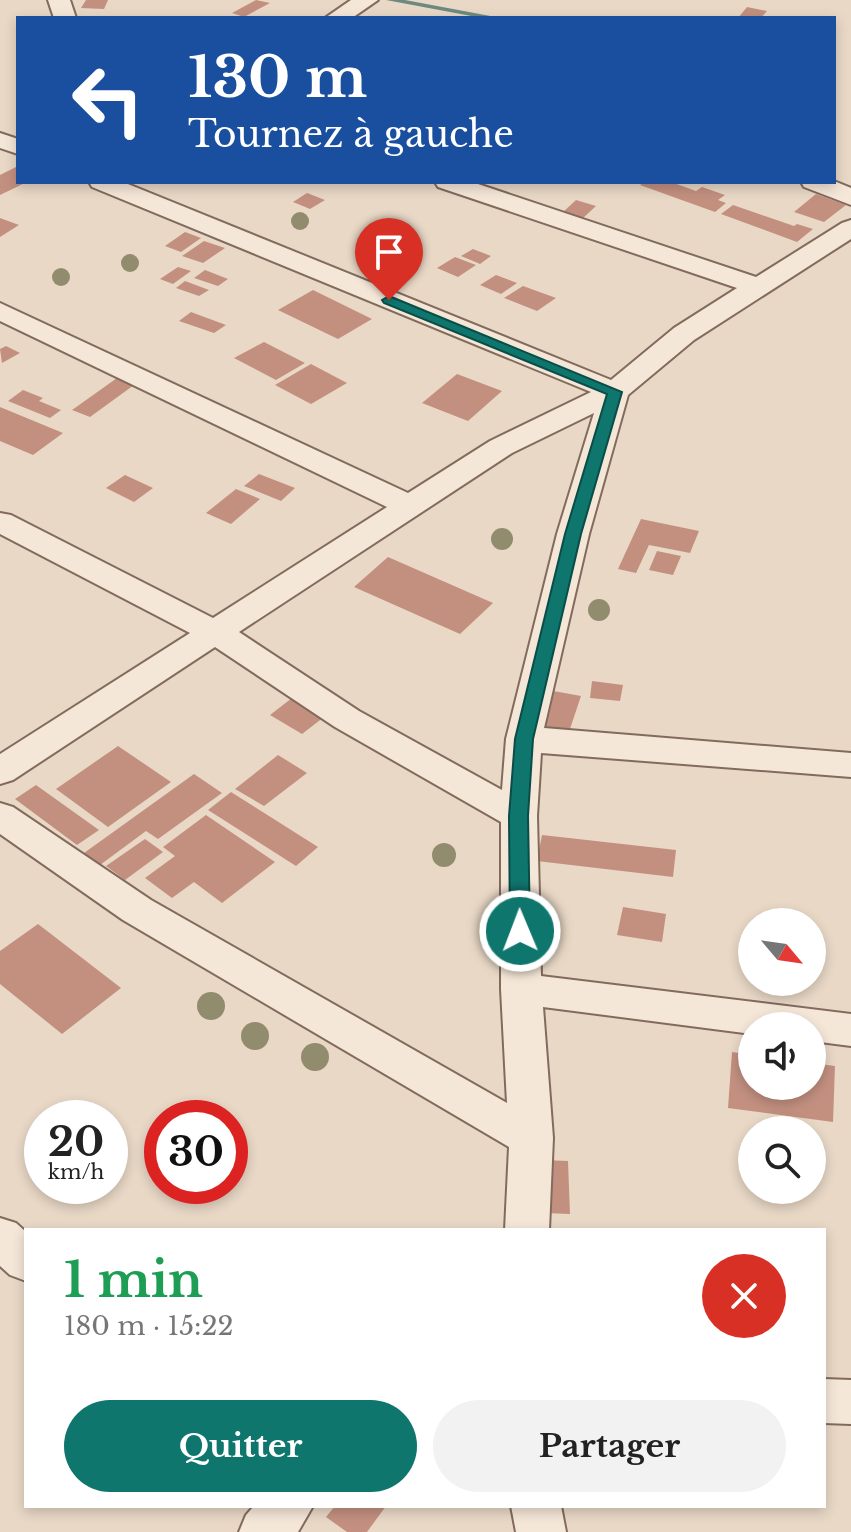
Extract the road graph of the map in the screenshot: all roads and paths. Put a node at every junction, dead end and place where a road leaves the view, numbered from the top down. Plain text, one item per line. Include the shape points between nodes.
1 (367, 0) edge
2 (339, 16) edge
3 (3, 127) edge
4 (16, 144) edge
5 (106, 184) edge
6 (453, 184) edge
7 (818, 184) edge
8 (851, 197) edge
9 (851, 228) edge
10 (760, 287) junction
11 (0, 311) edge
12 (615, 392) junction
13 (410, 506) junction
14 (0, 522) edge
15 (217, 633) junction
16 (524, 739) junction
17 (851, 765) edge
18 (0, 771) edge
19 (0, 816) edge
20 (519, 816) junction
21 (521, 989) junction
22 (851, 1030) edge
23 (531, 1138) junction
24 (527, 1228) edge
25 (0, 1237) edge
26 (24, 1259) edge
27 (826, 1401) edge
28 (851, 1402) edge
29 (286, 1508) edge
30 (536, 1508) edge
31 (264, 1532) edge
32 (541, 1532) edge

1 - 2 street
3 - 4 street
5 - 12 street
6 - 10 street
7 - 8 street
9 - 10 street
10 - 12 street via 684,334
11 - 13 street
12 - 13 street via 501,447
12 - 16 street via 573,534
13 - 15 street
14 - 15 street
15 - 18 street
15 - 20 street via 347,719
16 - 17 street
16 - 20 street
19 - 23 street via 137,910
20 - 21 street
21 - 22 street
21 - 23 street
23 - 24 street
25 - 26 street
27 - 28 street
29 - 31 street
30 - 32 street

